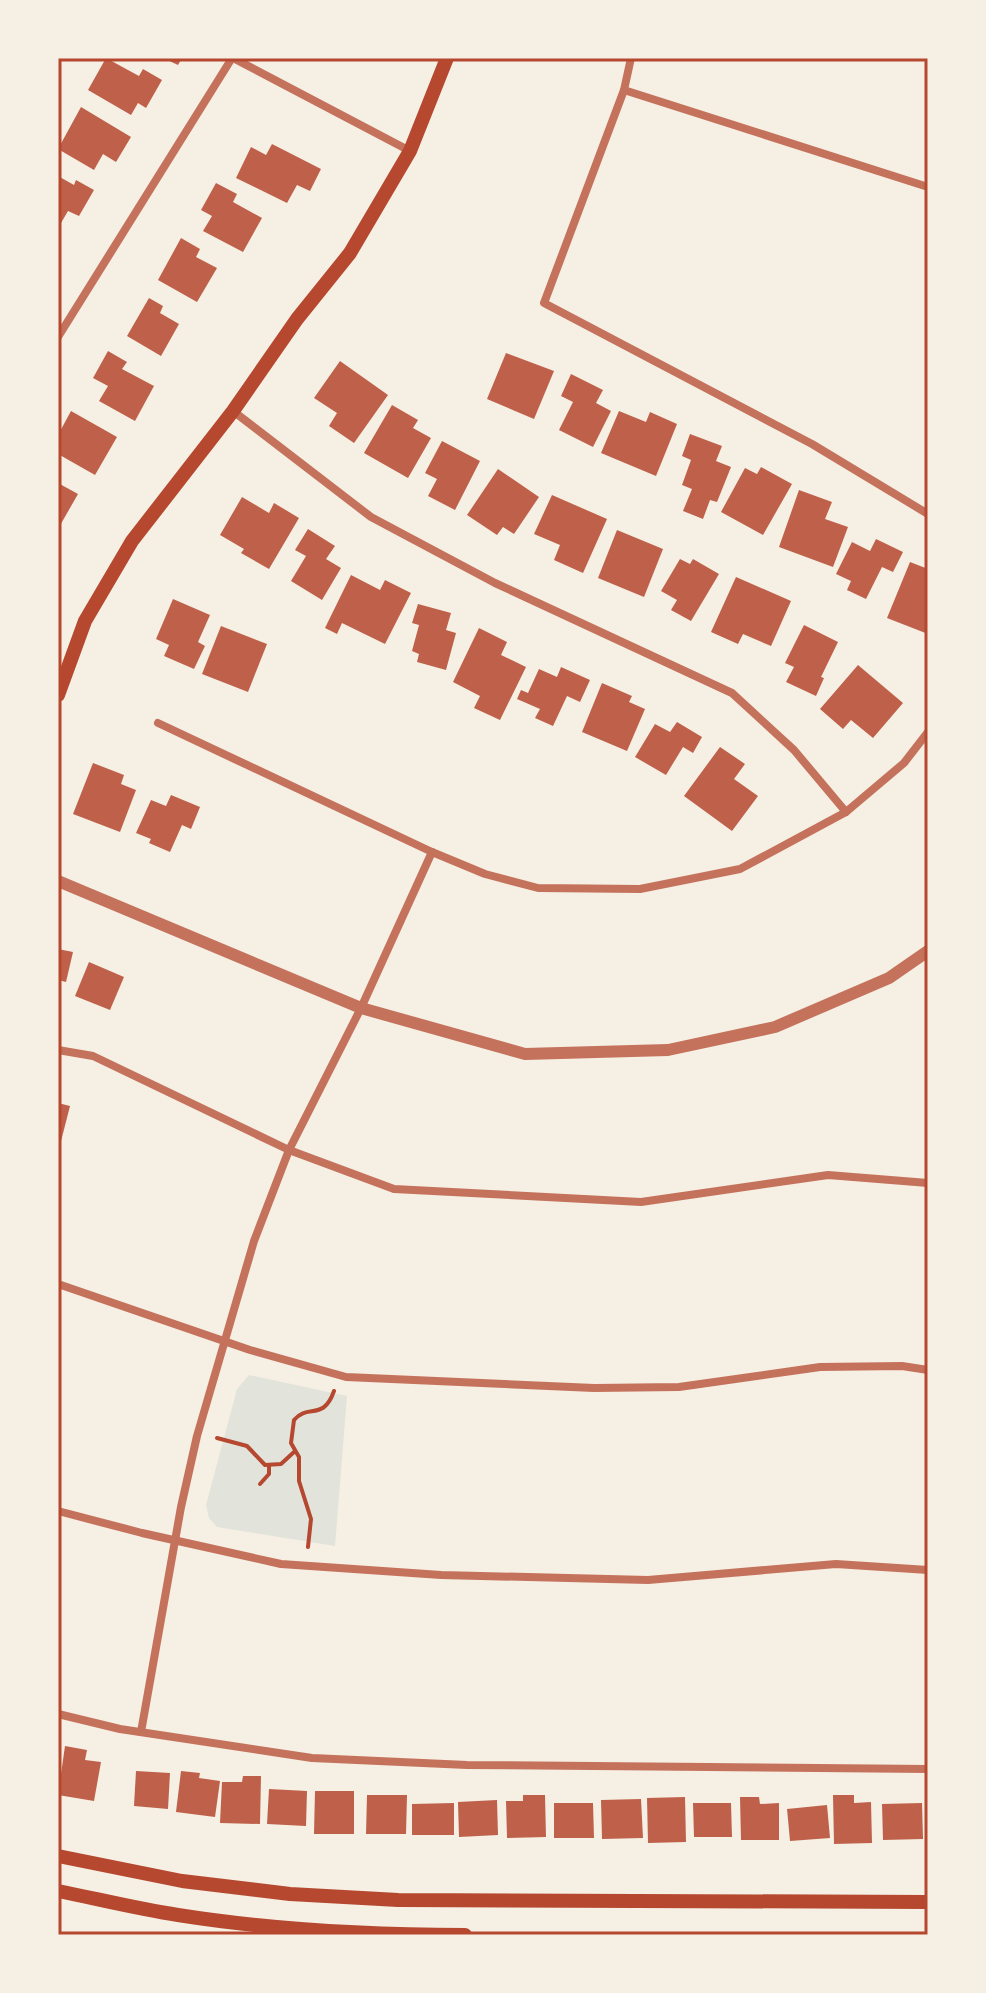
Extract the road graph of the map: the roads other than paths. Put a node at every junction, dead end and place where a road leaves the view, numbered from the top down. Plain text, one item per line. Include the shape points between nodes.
1 (233, 58) edge
2 (447, 58) edge
3 (631, 58) edge
4 (624, 90) junction
5 (410, 151) junction
6 (928, 187) edge
7 (58, 337) edge
8 (233, 411) junction
9 (928, 514) edge
10 (58, 695) edge
11 (158, 723) dead end
12 (928, 732) edge
13 (846, 812) junction
14 (432, 852) junction
15 (58, 881) edge
16 (928, 951) edge
17 (361, 1008) junction
18 (58, 1050) edge
19 (289, 1150) junction
20 (928, 1183) edge
21 (58, 1284) edge
22 (223, 1340) junction
23 (928, 1370) edge
24 (58, 1511) edge
25 (175, 1540) junction
26 (928, 1570) edge
27 (58, 1714) edge
28 (141, 1732) junction
29 (928, 1769) edge
30 (58, 1856) edge
31 (58, 1891) edge
32 (928, 1902) edge
33 (465, 1935) edge

1 - 5 street
1 - 7 street
2 - 5 main road
3 - 4 street
4 - 6 street
4 - 9 street via 544,303 812,444
5 - 8 main road via 350,253
8 - 10 main road via 132,541 85,621
8 - 13 street via 371,517 495,583 732,693 794,750
11 - 14 street
12 - 13 street via 904,763
13 - 14 street via 740,869 640,889 538,888
14 - 17 street
15 - 17 street
16 - 17 street via 889,978 775,1027 668,1050 525,1054
17 - 19 street
18 - 19 street via 93,1056
19 - 20 street via 394,1189 641,1202 828,1175
19 - 22 street
21 - 22 street
22 - 23 street via 346,1377 579,1388 679,1387 820,1367
22 - 25 street
24 - 25 street
25 - 26 street via 281,1564 441,1575 648,1580 836,1564
25 - 28 street
27 - 28 street
28 - 29 street via 312,1758 467,1765
30 - 32 main road via 182,1881 398,1900
31 - 33 main road via 176,1915 287,1928

